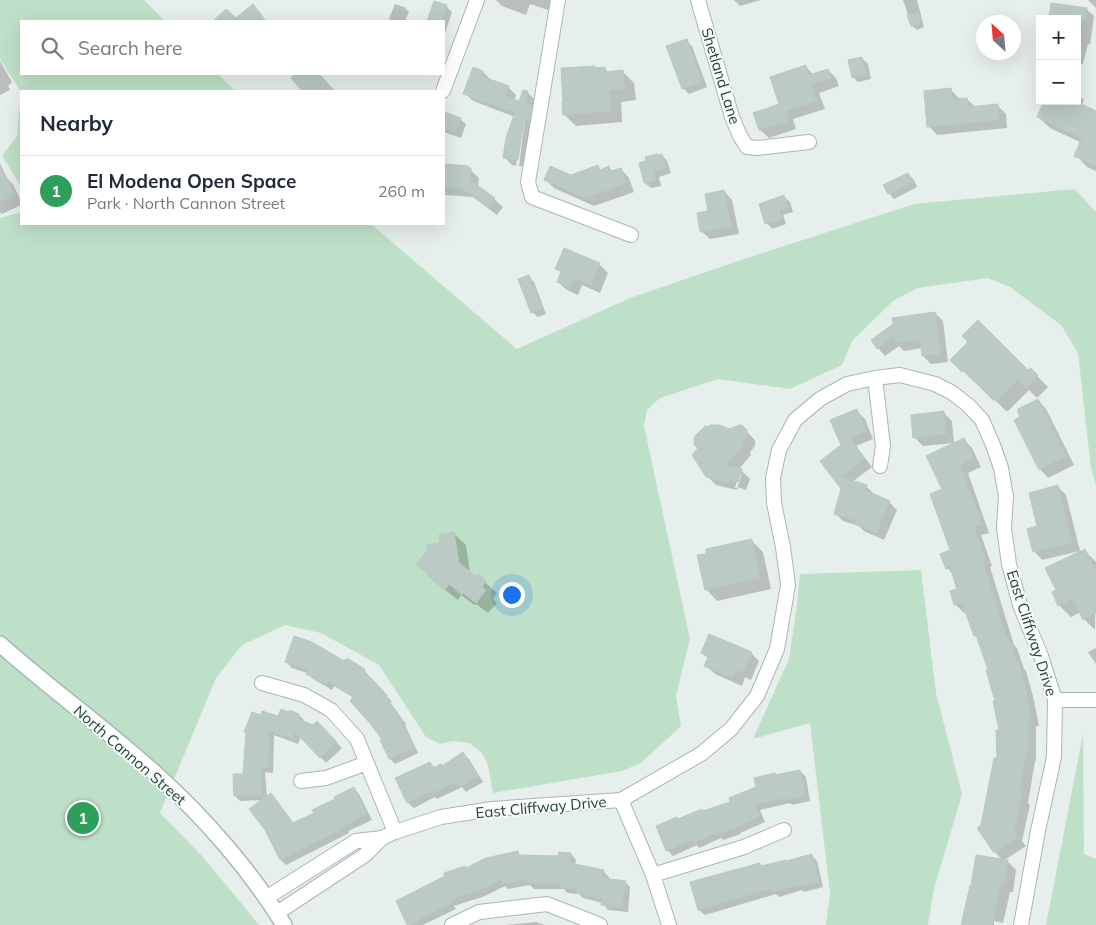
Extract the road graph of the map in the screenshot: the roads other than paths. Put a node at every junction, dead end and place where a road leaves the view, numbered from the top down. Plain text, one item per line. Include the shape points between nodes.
1 (477, 0) edge
2 (558, 0) edge
3 (698, 0) edge
4 (444, 90) edge
5 (809, 142) dead end
6 (631, 235) dead end
7 (875, 378) junction
8 (880, 466) dead end
9 (0, 644) edge
10 (262, 683) dead end
11 (1055, 700) junction
12 (1096, 700) edge
13 (367, 763) junction
14 (301, 781) dead end
15 (621, 800) junction
16 (784, 830) dead end
17 (395, 832) junction
18 (382, 838) junction
19 (653, 875) junction
20 (266, 898) junction
21 (280, 919) edge
22 (452, 925) edge
23 (600, 925) edge
24 (669, 925) edge
25 (1021, 925) edge

1 - 4 street
2 - 6 street via 528,182 532,197
3 - 5 street, Shetland Lane via 732,117 748,147
7 - 8 street via 882,446
7 - 11 street, East Cliffway Drive via 900,375 935,384 968,405 982,420 1001,468 1006,496 1004,528 1008,564
7 - 15 street, East Cliffway Drive via 846,384 820,399 795,420 779,450 773,478 774,503 788,585 777,649 757,696 731,729 701,754
9 - 20 main road, North Cannon Street via 157,774 220,840
10 - 13 street via 304,695 331,710 357,738
11 - 12 street
11 - 25 street, East Cliffway Drive via 1054,757
13 - 14 street via 326,778
13 - 17 street
15 - 17 street, East Cliffway Drive via 492,809 441,817
15 - 19 street
16 - 19 street via 744,847
17 - 18 street, East Cliffway Drive
18 - 20 street, East Cliffway Drive via 356,840
18 - 21 street, East Cliffway Drive via 365,855
19 - 24 street
20 - 21 main road, North Cannon Street
22 - 23 street via 479,912 547,904

